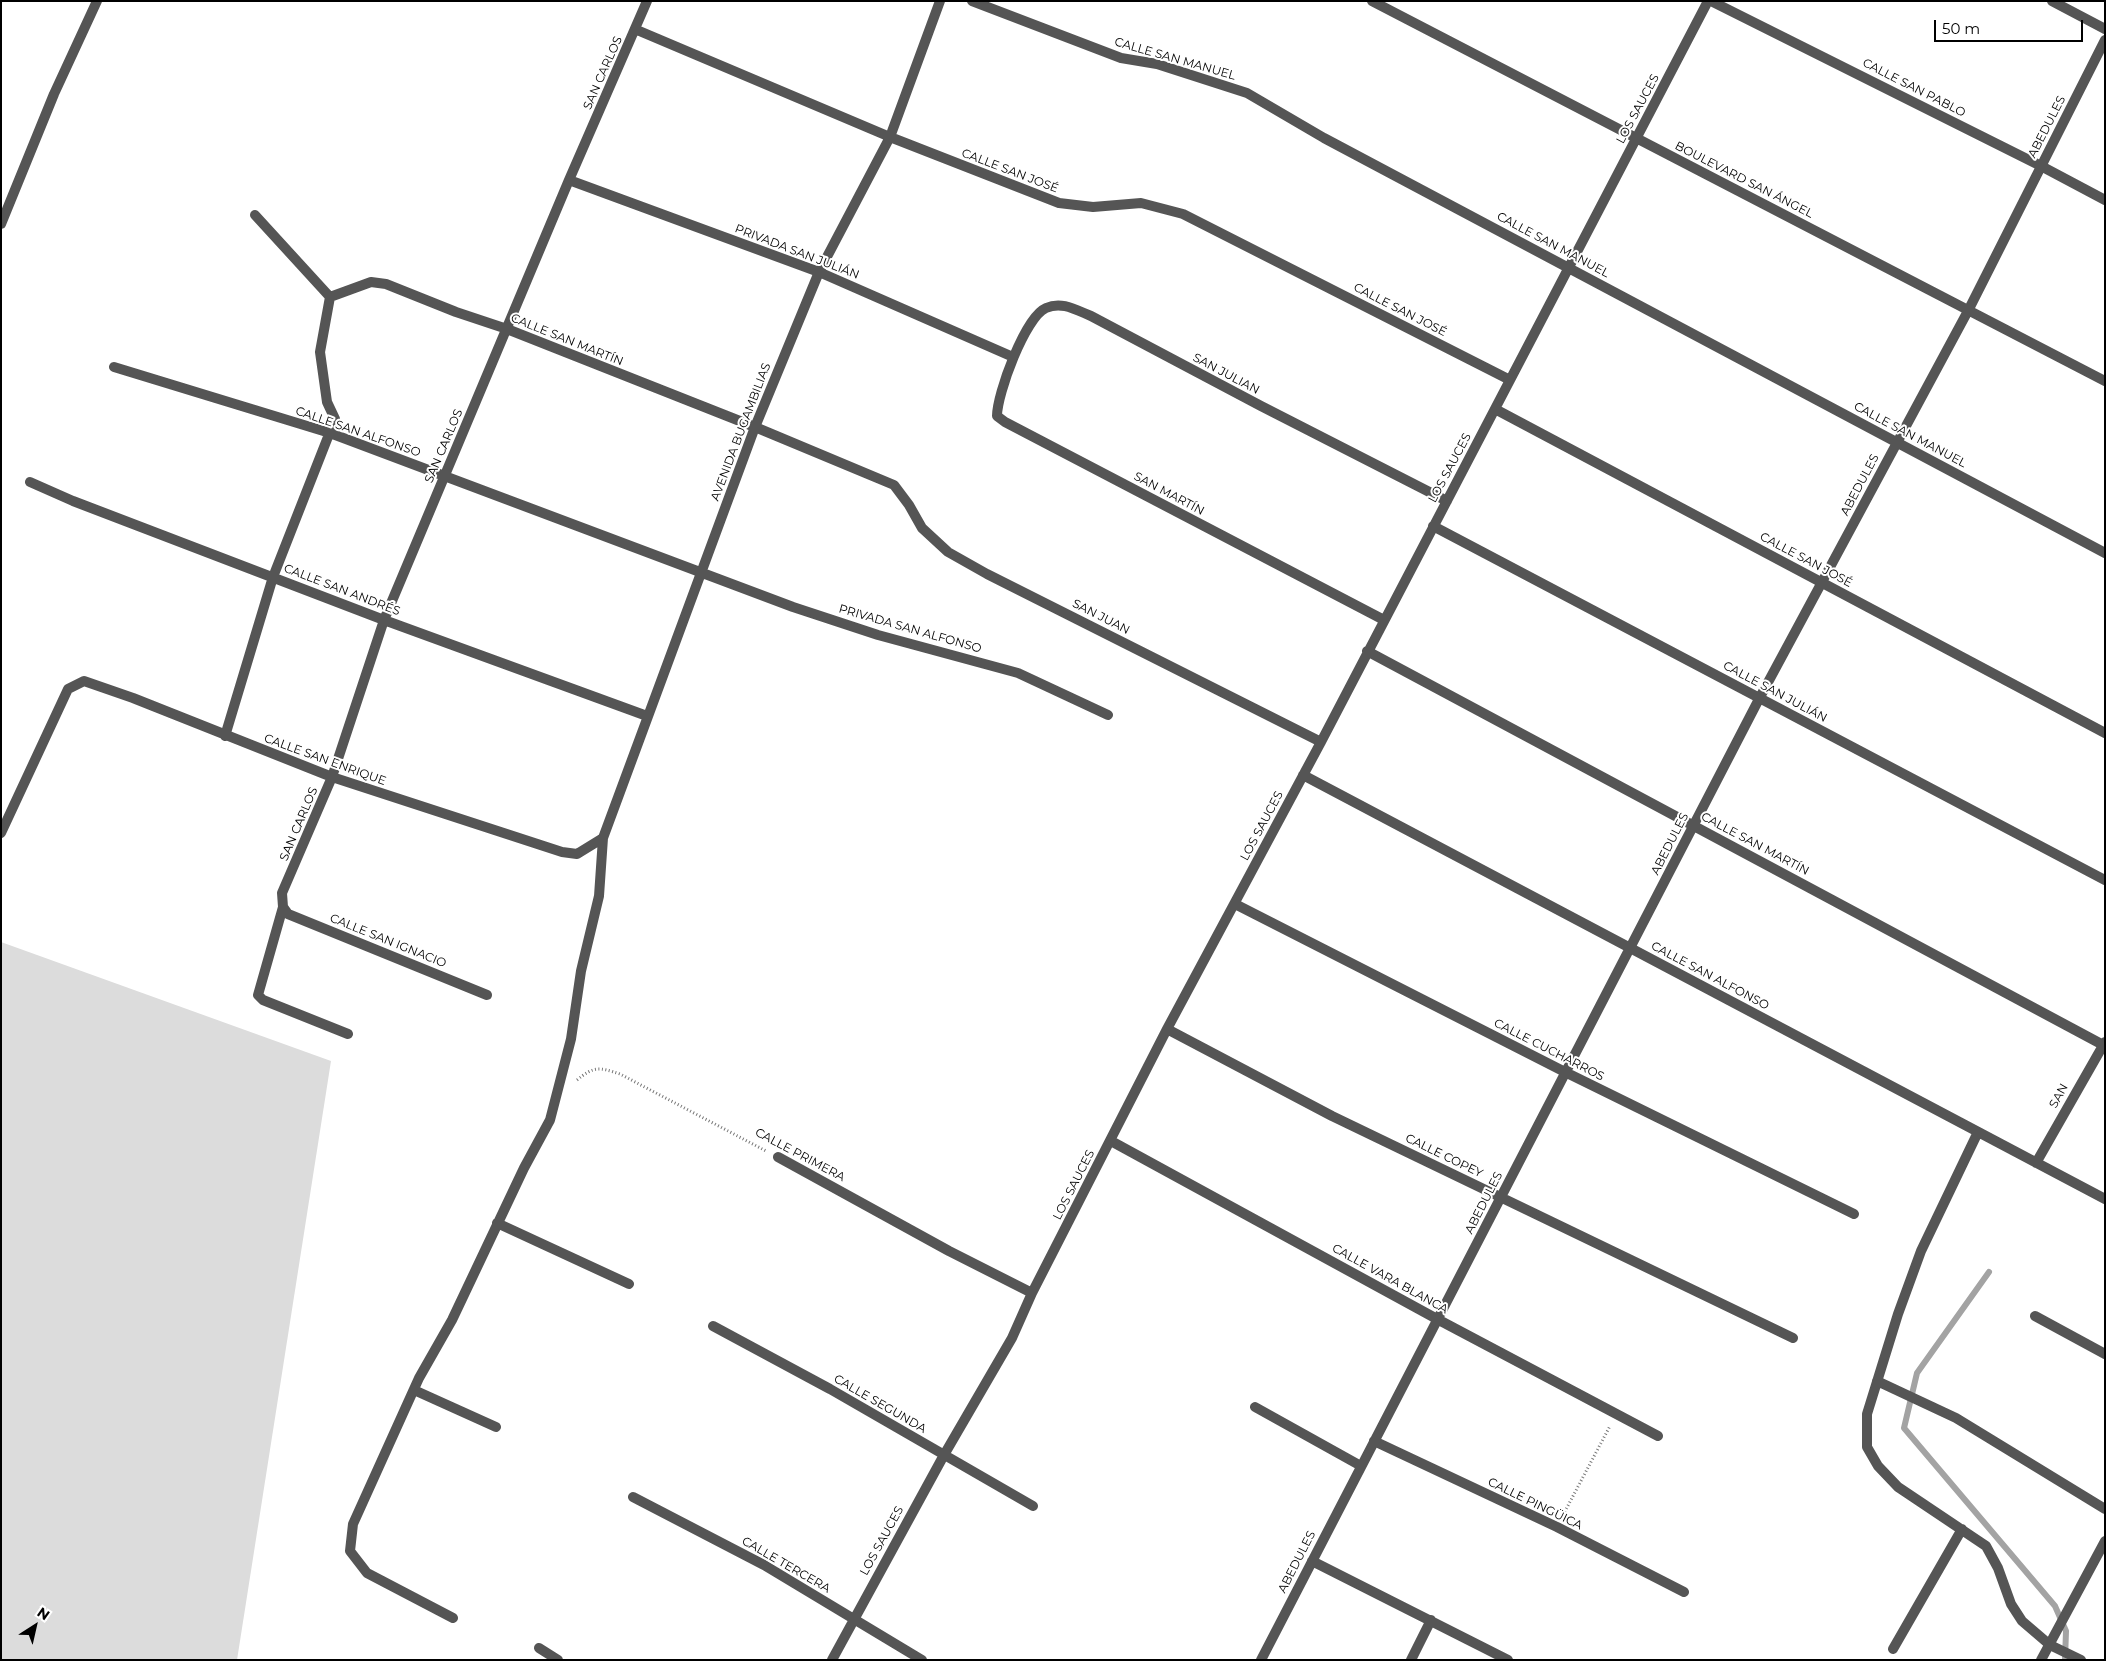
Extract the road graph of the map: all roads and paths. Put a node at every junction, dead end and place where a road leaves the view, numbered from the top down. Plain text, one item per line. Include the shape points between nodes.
1 (98, 1) edge
2 (647, 1) edge
3 (940, 1) edge
4 (972, 1) edge
5 (1372, 1) edge
6 (1710, 1) edge
7 (2052, 1) edge
8 (2105, 29) edge
9 (636, 30) junction
10 (2105, 40) edge
11 (890, 137) junction
12 (1636, 138) junction
13 (2041, 166) junction
14 (569, 180) junction
15 (2105, 200) edge
16 (255, 215) dead end
17 (1, 224) edge
18 (1569, 268) junction
19 (819, 272) junction
20 (330, 297) junction
21 (1969, 309) junction
22 (507, 329) junction
23 (1013, 357) junction
24 (114, 367) dead end
25 (1510, 380) junction
26 (2105, 381) edge
27 (1495, 409) junction
28 (754, 427) junction
29 (330, 433) junction
30 (1897, 443) junction
31 (445, 476) junction
32 (30, 482) dead end
33 (894, 485) joint
34 (1447, 501) junction
35 (1433, 526) junction
36 (2105, 553) edge
37 (702, 573) junction
38 (274, 578) junction
39 (1822, 583) junction
40 (384, 620) junction
41 (1384, 620) junction
42 (1367, 651) junction
43 (1760, 698) junction
44 (1108, 715) dead end
45 (647, 716) junction
46 (2105, 733) edge
47 (225, 736) junction
48 (1321, 742) junction
49 (1303, 775) junction
50 (332, 777) junction
51 (1694, 826) junction
52 (1, 833) edge
53 (603, 838) junction
54 (2105, 880) edge
55 (1235, 904) junction
56 (283, 907) junction
57 (1630, 948) junction
58 (487, 995) dead end
59 (1167, 1029) junction
60 (348, 1034) dead end
61 (2104, 1044) edge
62 (1565, 1072) junction
63 (558, 1095) junction
64 (1978, 1132) junction
65 (1111, 1141) junction
66 (778, 1157) joint
67 (2036, 1163) junction
68 (1501, 1197) junction
69 (2105, 1199) edge
70 (1854, 1214) dead end
71 (497, 1223) junction
72 (629, 1284) dead end
73 (1032, 1293) junction
74 (2035, 1316) dead end
75 (1437, 1319) junction
76 (713, 1326) dead end
77 (1793, 1338) dead end
78 (2105, 1354) edge
79 (1877, 1382) junction
80 (414, 1390) junction
81 (1255, 1406) dead end
82 (1616, 1414) junction
83 (496, 1427) dead end
84 (1658, 1436) dead end
85 (1374, 1441) junction
86 (944, 1455) junction
87 (1361, 1466) junction
88 (633, 1497) dead end
89 (1033, 1506) dead end
90 (2105, 1509) edge
91 (1557, 1527) junction
92 (1962, 1529) junction
93 (2105, 1541) edge
94 (1312, 1560) junction
95 (1684, 1592) dead end
96 (453, 1618) dead end
97 (854, 1619) junction
98 (1431, 1620) junction
99 (2050, 1645) junction
100 (539, 1648) dead end
101 (1893, 1649) dead end
102 (558, 1660) edge
103 (832, 1660) edge
104 (922, 1660) edge
105 (1260, 1660) edge
106 (1411, 1660) edge
107 (1508, 1660) edge
108 (2041, 1660) edge
109 (2081, 1660) edge

1 - 17 street via 54,94
2 - 9 street, SAN CARLOS
3 - 11 street, AVENIDA BUGAMBILIAS
4 - 18 street, CALLE SAN MANUEL via 1121,58 1157,64 1247,93 1324,138
5 - 12 street, BOULEVARD SAN ÁNGEL
6 - 12 street, LOS SAUCES
6 - 13 street, CALLE SAN PABLO
7 - 8 street
9 - 11 street, CALLE SAN JOSÉ
9 - 14 street, SAN CARLOS
10 - 13 street, ABEDULES
11 - 19 street, AVENIDA BUGAMBILIAS
11 - 25 street, CALLE SAN JOSÉ via 1059,203 1093,207 1141,203 1183,214
12 - 18 street, LOS SAUCES
12 - 21 street, BOULEVARD SAN ÁNGEL
13 - 15 street, CALLE SAN PABLO
13 - 21 street, ABEDULES
14 - 19 street, PRIVADA SAN JULIÁN
14 - 22 street, SAN CARLOS
16 - 20 street
18 - 25 street, LOS SAUCES
18 - 30 street, CALLE SAN MANUEL
19 - 23 street, PRIVADA SAN JULIÁN
19 - 28 street, AVENIDA BUGAMBILIAS
20 - 22 street, CALLE SAN MARTÍN via 371,282 386,284
20 - 29 street via 320,352 326,402 335,419
21 - 26 street, BOULEVARD SAN ÁNGEL
21 - 30 street, ABEDULES
22 - 28 street, CALLE SAN MARTÍN
22 - 31 street, SAN CARLOS
23 - 34 street, SAN JULIAN via 1045,308 1064,305 1091,316
23 - 41 street, SAN MARTÍN via 997,405 997,416 1005,422
24 - 29 street, CALLE SAN ALFONSO
25 - 27 street, LOS SAUCES
27 - 34 street, LOS SAUCES
27 - 39 street, CALLE SAN JOSÉ
28 - 33 street, CALLE SAN MARTÍN
28 - 37 street, AVENIDA BUGAMBILIAS
29 - 31 street, CALLE SAN ALFONSO
29 - 38 street
30 - 36 street, CALLE SAN MANUEL
30 - 39 street, ABEDULES
31 - 37 street, CALLE SAN ALFONSO
31 - 40 street, SAN CARLOS
32 - 38 street, CALLE SAN ANDRÉS via 73,502
33 - 48 street, SAN JUAN via 922,528 948,552
34 - 35 street, LOS SAUCES
35 - 41 street, LOS SAUCES
35 - 43 street, CALLE SAN JULIÁN
37 - 44 street, PRIVADA SAN ALFONSO via 878,634 1018,673
37 - 45 street, AVENIDA BUGAMBILIAS
38 - 40 street, CALLE SAN ANDRÉS
38 - 47 street
39 - 43 street, ABEDULES
39 - 46 street, CALLE SAN JOSÉ
40 - 45 street, CALLE SAN ANDRÉS
40 - 50 street, SAN CARLOS
41 - 42 street, LOS SAUCES
42 - 48 street, LOS SAUCES
42 - 51 street, CALLE SAN MARTÍN
43 - 51 street, ABEDULES
43 - 54 street, CALLE SAN JULIÁN
45 - 53 street, AVENIDA BUGAMBILIAS
47 - 50 street, CALLE SAN ENRIQUE
47 - 52 street, CALLE SAN ENRIQUE via 84,680 68,689
48 - 49 street, LOS SAUCES
49 - 55 street, LOS SAUCES
49 - 57 street, CALLE SAN ALFONSO
50 - 53 street, CALLE SAN ENRIQUE via 562,852 577,854
50 - 56 street, SAN CARLOS via 282,893
51 - 57 street, ABEDULES
51 - 61 street, CALLE SAN MARTÍN
53 - 63 street, AVENIDA BUGAMBILIAS via 600,896 581,971 571,1039
55 - 59 street, LOS SAUCES
55 - 62 street, CALLE CUCHARROS
56 - 58 street, CALLE SAN IGNACIO via 288,914
56 - 60 street, SAN CARLOS via 258,995 262,1000
57 - 62 street, ABEDULES
57 - 64 street, CALLE SAN ALFONSO
59 - 65 street, LOS SAUCES
59 - 68 street, CALLE COPEY via 1332,1116
61 - 67 street, SAN
62 - 68 street, ABEDULES
62 - 70 street, CALLE CUCHARROS
63 - 66 path, CALLE PRIMERA via 593,1068 604,1068
63 - 71 street, AVENIDA BUGAMBILIAS via 550,1120
64 - 67 street, CALLE SAN ALFONSO
64 - 79 street via 1920,1251
65 - 73 street, LOS SAUCES
65 - 75 street, CALLE VARA BLANCA
66 - 73 street, CALLE PRIMERA
67 - 69 street, CALLE SAN ALFONSO
68 - 75 street, ABEDULES
68 - 77 street, CALLE COPEY
71 - 72 street
71 - 80 street, AVENIDA BUGAMBILIAS via 452,1320
73 - 86 street, LOS SAUCES via 1012,1338
74 - 78 street
75 - 82 street, CALLE VARA BLANCA
75 - 85 street, ABEDULES
76 - 86 street, CALLE SEGUNDA
79 - 90 street via 1956,1418
79 - 92 street via 1867,1414 1867,1447 1878,1466 1898,1487
80 - 83 street
80 - 96 street, AVENIDA BUGAMBILIAS via 353,1524 350,1551 368,1573
81 - 87 street
82 - 84 street, CALLE VARA BLANCA
82 - 91 path
85 - 87 street, ABEDULES
85 - 91 street, CALLE PINGÜICA
86 - 89 street, CALLE SEGUNDA
86 - 97 street, LOS SAUCES
87 - 94 street, ABEDULES
88 - 97 street, CALLE TERCERA via 764,1565
91 - 95 street, CALLE PINGÜICA
92 - 99 street via 1986,1546 2011,1604 2022,1620
92 - 101 street
93 - 99 street
94 - 98 street
94 - 105 street, ABEDULES
97 - 103 street, LOS SAUCES
97 - 104 street, CALLE TERCERA
98 - 106 street
98 - 107 street
99 - 108 street
99 - 109 street
100 - 102 street

